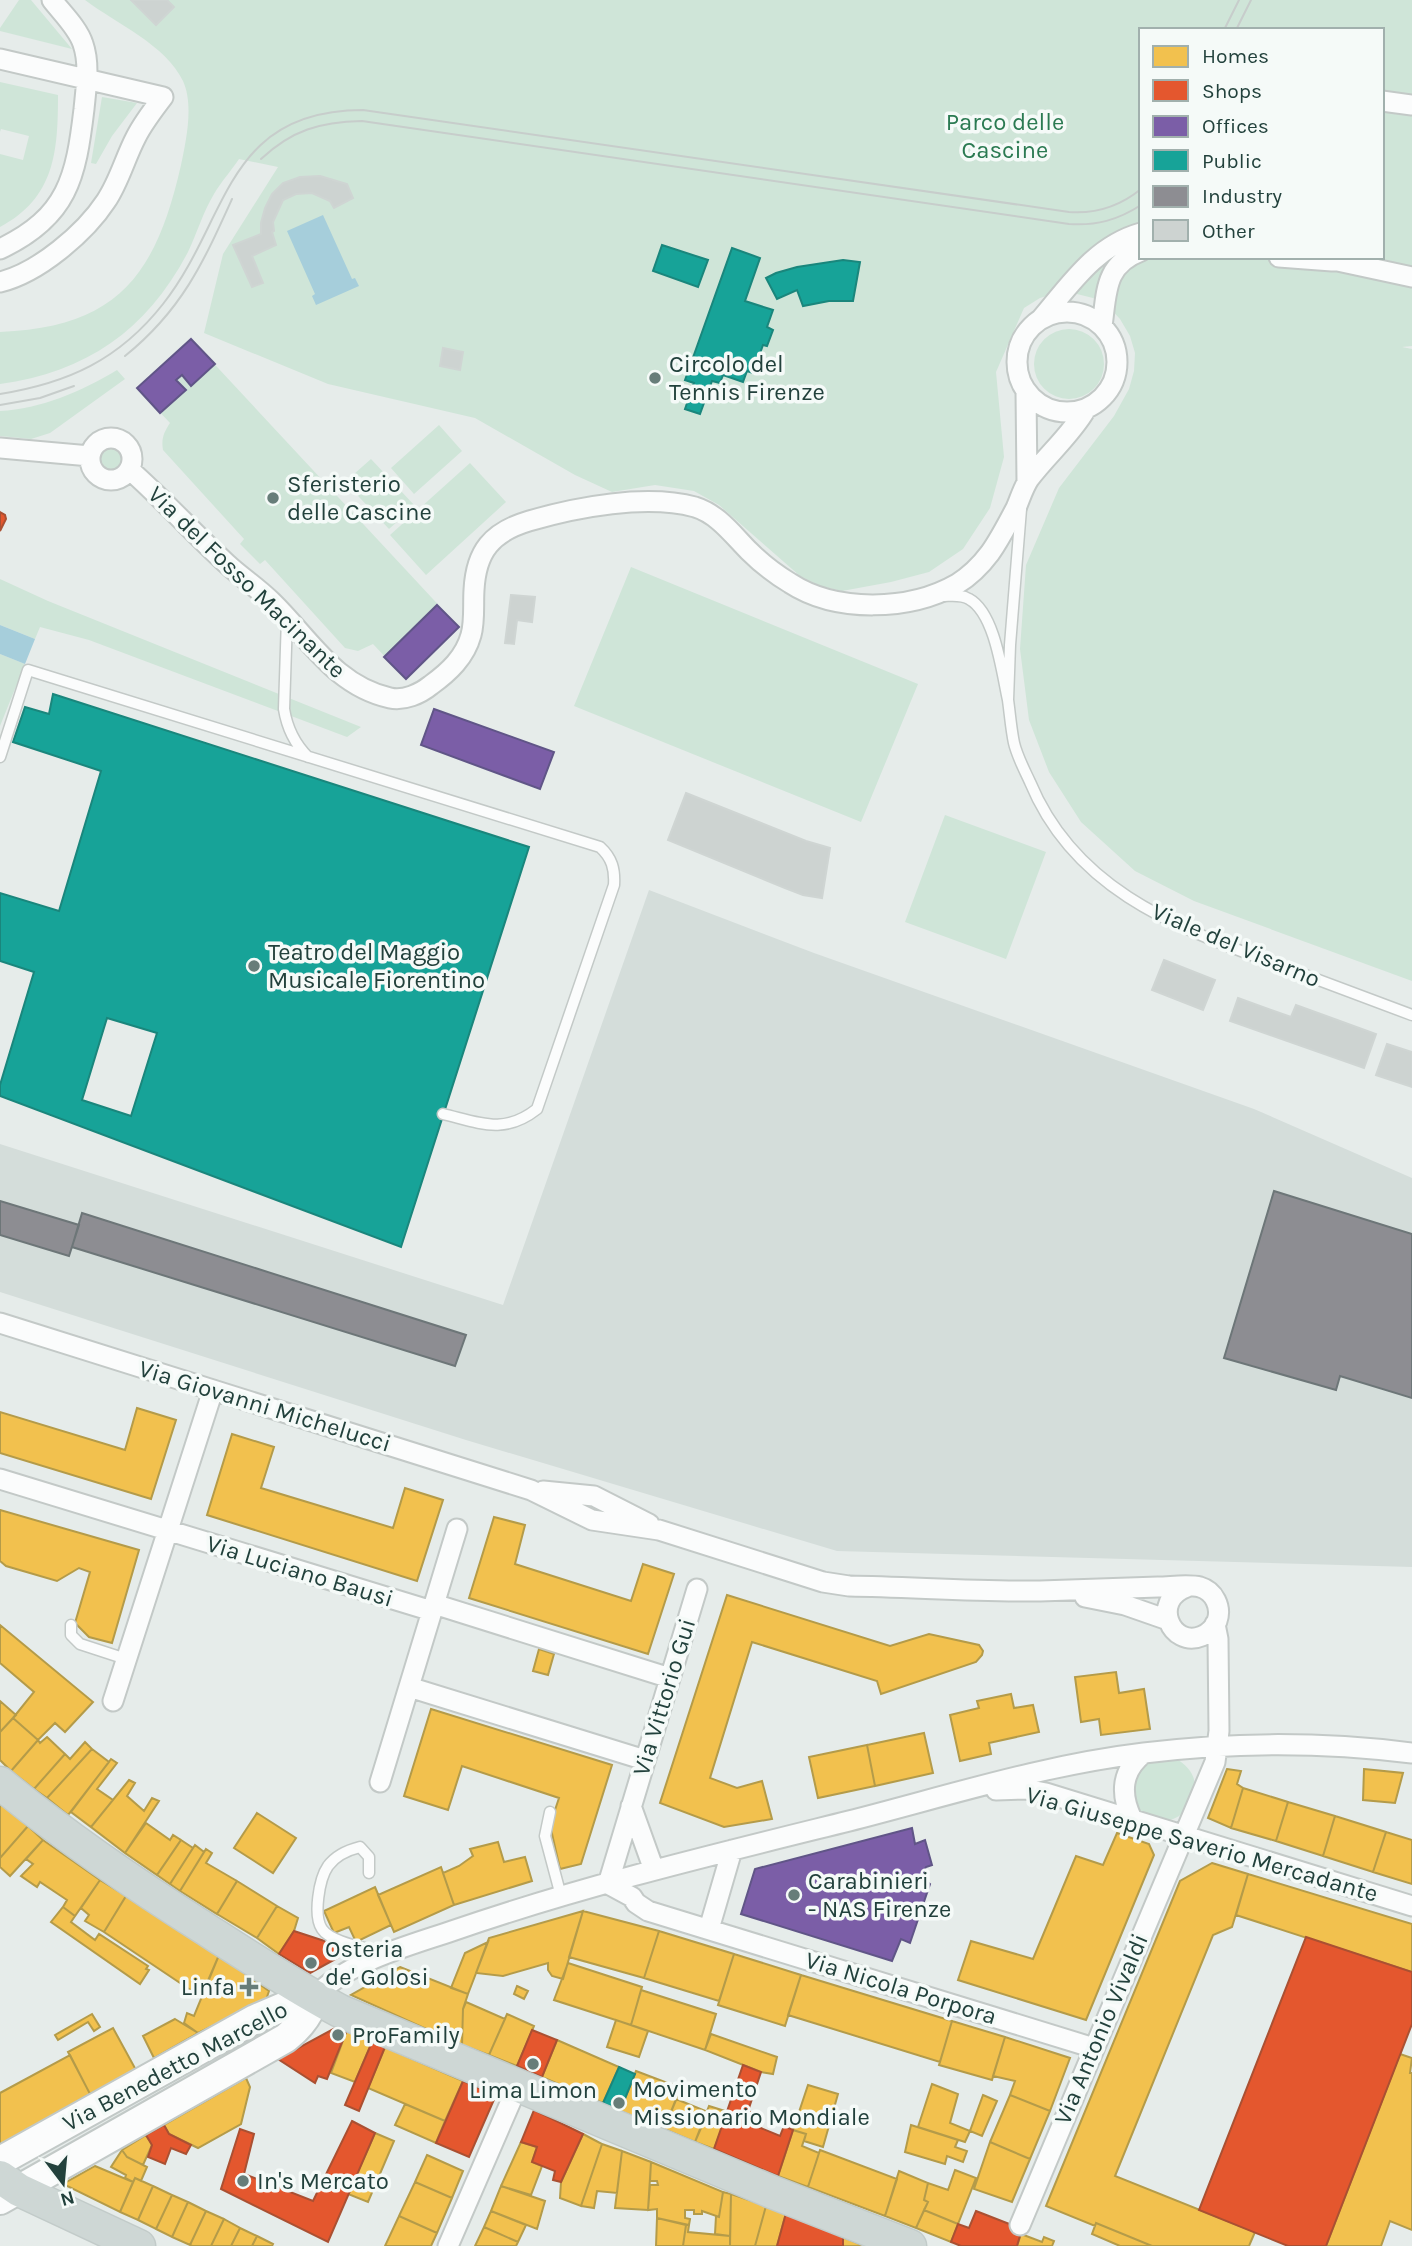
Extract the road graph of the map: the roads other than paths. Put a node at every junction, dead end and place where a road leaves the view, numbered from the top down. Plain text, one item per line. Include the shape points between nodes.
1 (51, 0) edge
2 (0, 59) edge
3 (86, 79) junction
4 (1384, 102) edge
5 (1412, 105) edge
6 (1139, 234) edge
7 (0, 249) edge
8 (1139, 252) edge
9 (1303, 259) edge
10 (1328, 259) edge
11 (1340, 262) junction
12 (1412, 277) edge
13 (0, 282) edge
14 (1040, 320) junction
15 (1102, 326) junction
16 (1026, 392) junction
17 (1086, 409) junction
18 (0, 448) edge
19 (90, 456) junction
20 (130, 470) junction
21 (1025, 488) junction
22 (546, 516) joint
23 (921, 598) junction
24 (287, 618) junction
25 (1008, 701) junction
26 (0, 757) edge
27 (308, 758) junction
28 (1412, 1015) edge
29 (443, 1114) dead end
30 (0, 1323) edge
31 (212, 1390) junction
32 (0, 1479) edge
33 (457, 1529) dead end
34 (168, 1530) junction
35 (1187, 1587) junction
36 (697, 1589) dead end
37 (1039, 1591) junction
38 (433, 1607) junction
39 (1168, 1620) junction
40 (1215, 1624) junction
41 (71, 1625) dead end
42 (1191, 1638) junction
43 (126, 1659) junction
44 (1217, 1674) junction
45 (670, 1678) junction
46 (409, 1686) junction
47 (113, 1701) dead end
48 (1218, 1746) junction
49 (1144, 1753) junction
50 (1412, 1753) edge
51 (645, 1760) junction
52 (380, 1782) dead end
53 (0, 1783) edge
54 (950, 1796) junction
55 (631, 1806) junction
56 (550, 1812) dead end
57 (1132, 1819) junction
58 (1184, 1835) junction
59 (732, 1850) junction
60 (654, 1870) junction
61 (369, 1873) dead end
62 (608, 1884) junction
63 (561, 1896) junction
64 (1412, 1906) edge
65 (709, 1929) junction
66 (387, 1954) junction
67 (315, 1997) junction
68 (1094, 2048) junction
69 (518, 2085) junction
70 (0, 2161) edge
71 (6, 2189) edge
72 (1020, 2225) dead end
73 (139, 2246) edge
74 (448, 2246) edge
75 (910, 2246) edge

1 - 3 street via 81,38
2 - 3 street
3 - 7 street via 79,148 65,194 41,223
3 - 13 street via 163,97 135,138 95,215 57,251
4 - 5 street
6 - 14 street via 1098,255
8 - 15 street via 1122,261 1110,275
9 - 11 street
10 - 11 street
11 - 12 street
14 - 15 street via 1066,312 1090,317
14 - 16 street via 1024,336 1017,358
15 - 17 street via 1115,344 1117,374 1107,394
16 - 17 street via 1052,411
16 - 21 street, Viale del Visarno
17 - 21 street, Viale del Visarno
18 - 19 street
19 - 20 street, Via del Fosso Macinante via 93,471 104,480 119,479
19 - 20 street, Via del Fosso Macinante via 97,444 116,439 131,451
20 - 24 street, Via del Fosso Macinante
21 - 23 street, Viale del Visarno via 1002,534 976,570 957,584
21 - 25 lane, Viale del Visarno
22 - 23 street, Viale del Visarno via 649,501 696,508 726,526 767,567 804,591 865,604
22 - 24 street, Via del Fosso Macinante via 502,531 488,544 475,580 474,622 464,652 445,674 413,695 390,698 356,685 340,675
23 - 25 lane, Viale del Visarno via 961,596 978,606 992,631
24 - 27 lane via 286,724
25 - 28 lane, Viale del Visarno via 1014,745 1033,791 1065,842 1098,877 1172,922
26 - 27 lane via 29,670
27 - 29 lane via 600,847 612,862 615,874 610,898 537,1109 511,1125 493,1126
30 - 31 street, Via Giovanni Michelucci
31 - 34 street
31 - 37 street, Via Giovanni Michelucci via 531,1490 592,1520 659,1530 823,1581 849,1586
32 - 34 street, Via Luciano Bausi
33 - 38 street
34 - 38 street, Via Luciano Bausi
34 - 43 street
35 - 37 street, Via Giovanni Michelucci
35 - 39 street via 1170,1599
35 - 40 street via 1198,1586 1212,1595 1218,1609
36 - 45 street, Via Vittorio Gui
37 - 39 street, Via Giovanni Michelucci via 1113,1601
38 - 45 street, Via Luciano Bausi
38 - 46 street
39 - 42 street via 1178,1633
40 - 42 street via 1206,1634
40 - 44 street, Via Antonio Vivaldi
41 - 43 lane via 77,1642
42 - 44 street
43 - 47 street
44 - 48 street, Via Antonio Vivaldi
45 - 51 street, Via Vittorio Gui
46 - 51 street
46 - 52 street
48 - 49 street
48 - 50 street
48 - 58 street, Via Antonio Vivaldi
49 - 54 street via 1033,1772
49 - 57 street via 1132,1763 1124,1780 1125,1804
51 - 55 street, Via Vittorio Gui
53 - 67 main road via 131,1881
54 - 57 street, Via Giuseppe Saverio Mercadante via 1031,1790
54 - 59 street
55 - 60 street, Via Vittorio Gui
55 - 62 street, Via Vittorio Gui
56 - 63 lane via 545,1836
57 - 58 street, Via Giuseppe Saverio Mercadante
58 - 64 street, Via Giuseppe Saverio Mercadante
58 - 68 street, Via Antonio Vivaldi
59 - 60 street
59 - 65 street
60 - 62 street
61 - 66 lane via 369,1857 360,1847 346,1850 328,1866 317,1915 322,1930 332,1938
62 - 63 street
62 - 65 street, Via Nicola Porpora via 648,1911
63 - 66 street
65 - 68 street, Via Nicola Porpora
66 - 67 street via 337,1977
67 - 69 main road
67 - 70 street, Via Benedetto Marcello via 255,2019
67 - 71 street, Via Benedetto Marcello via 305,2019 286,2038
68 - 72 street, Via Antonio Vivaldi
69 - 74 street
69 - 75 main road
71 - 73 main road

